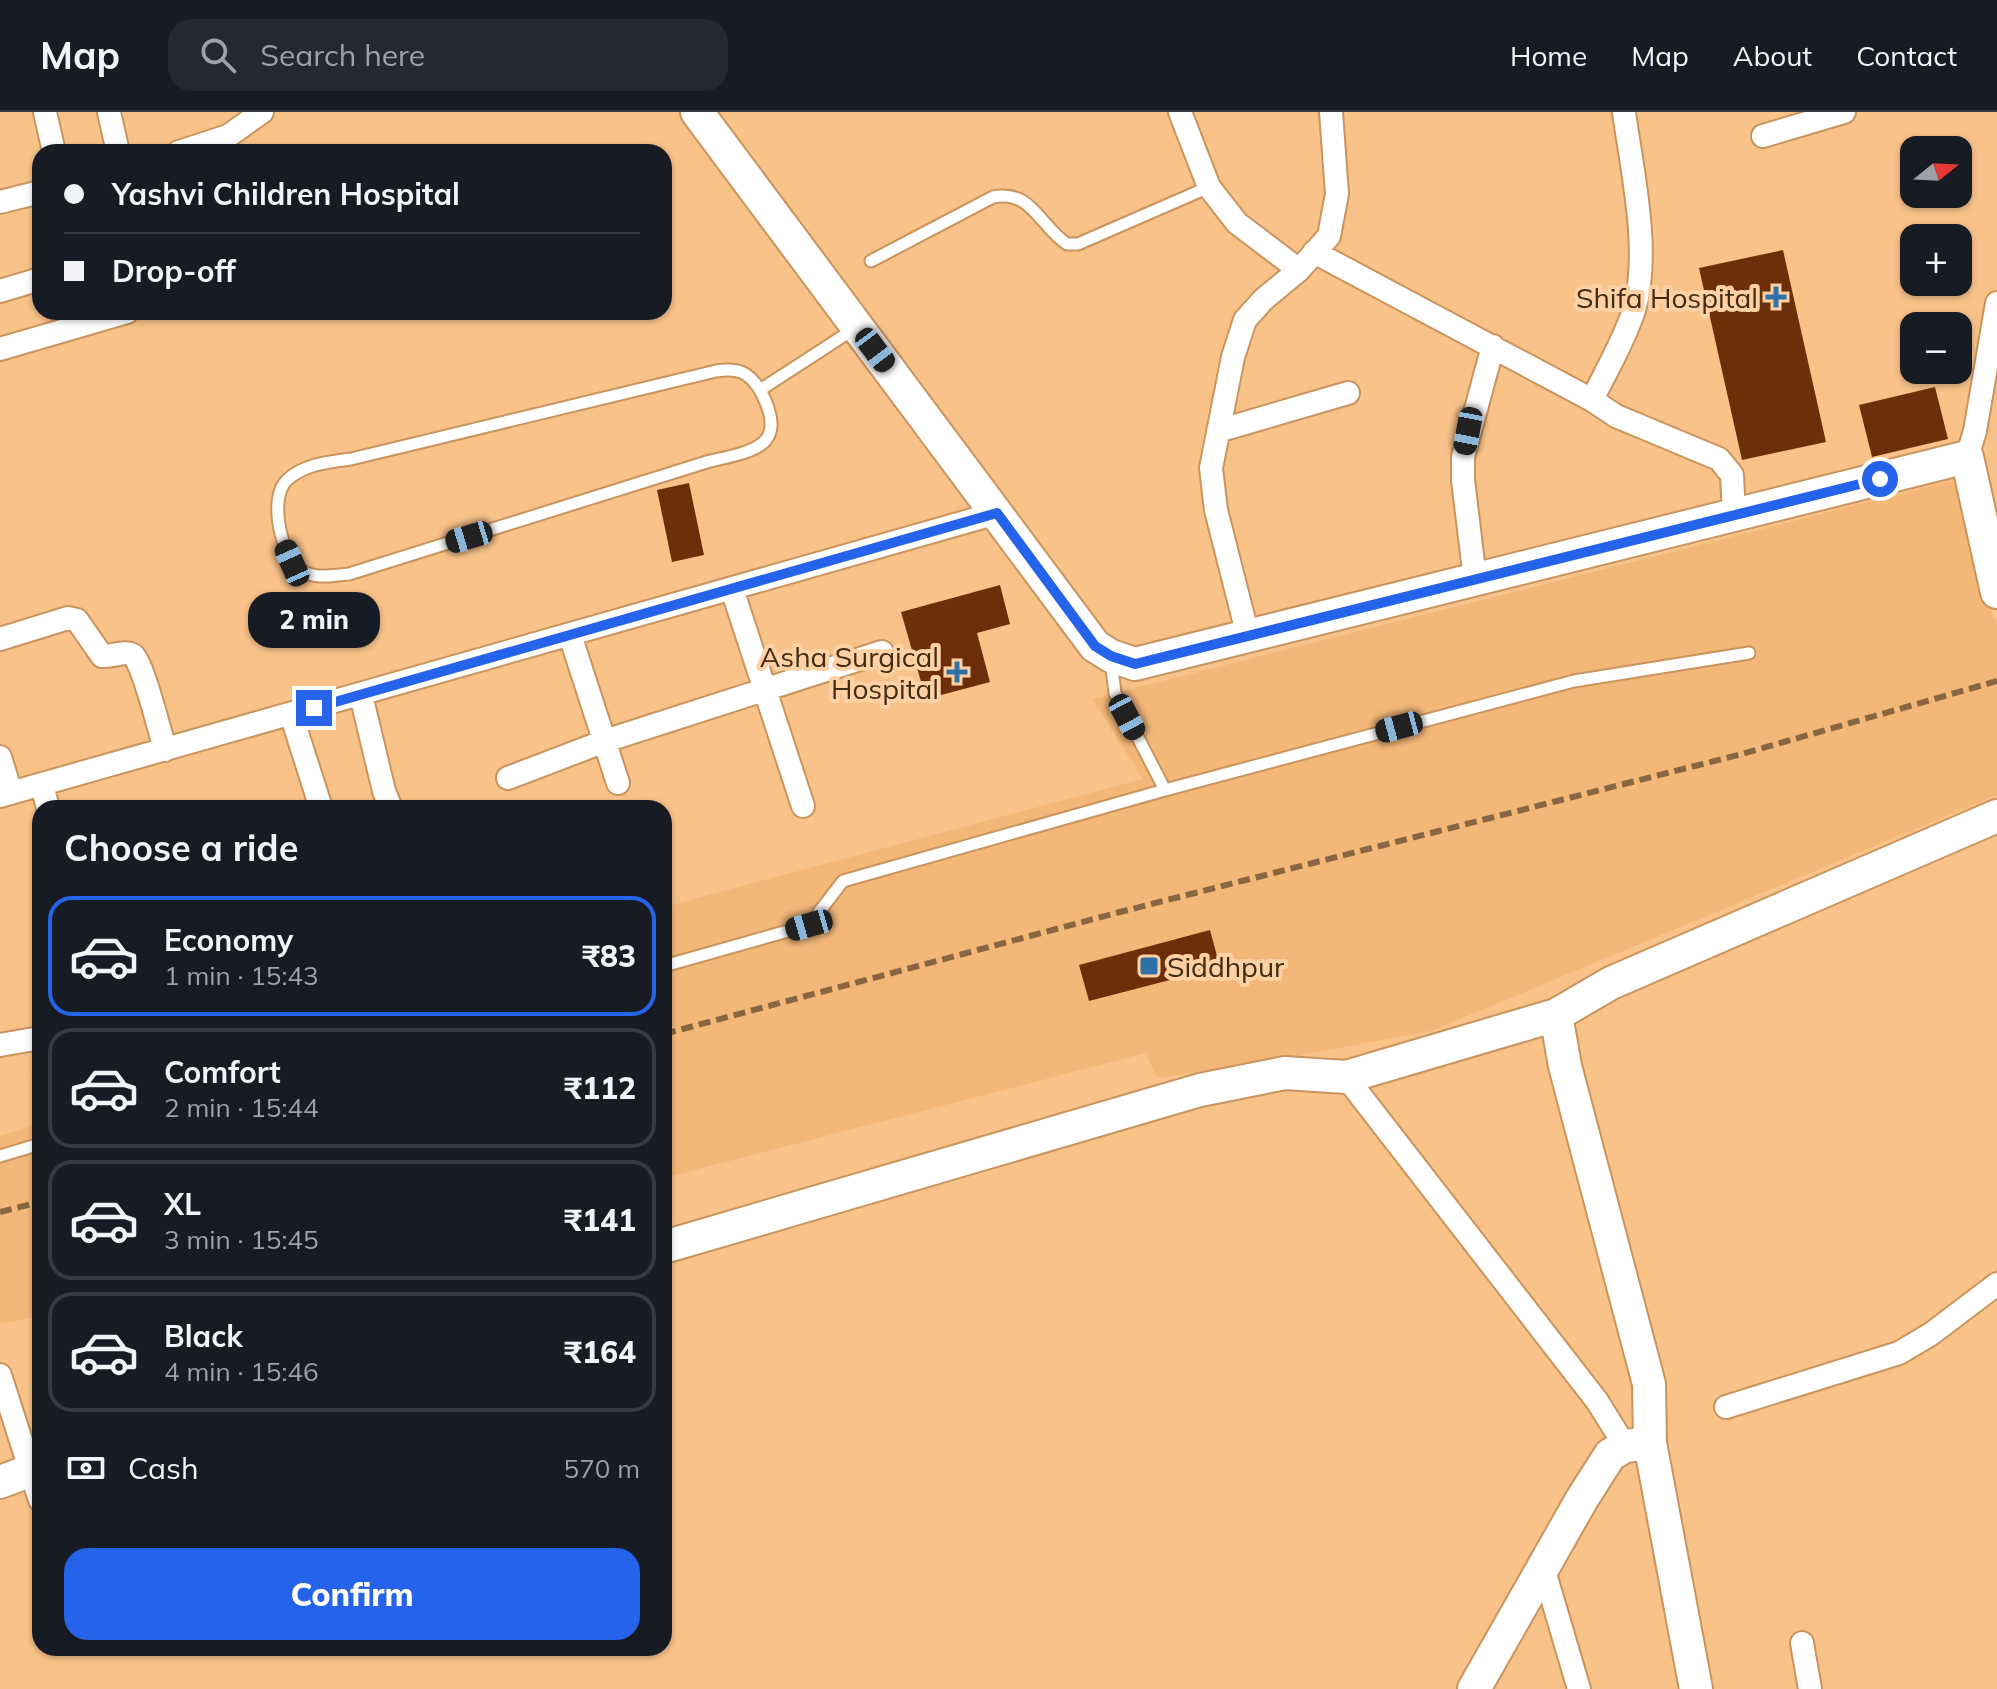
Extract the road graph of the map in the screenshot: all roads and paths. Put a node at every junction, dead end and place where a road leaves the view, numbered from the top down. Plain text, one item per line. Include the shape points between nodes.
1 (45, 112) edge
2 (109, 112) edge
3 (697, 112) edge
4 (1180, 112) edge
5 (1331, 112) edge
6 (1624, 112) edge
7 (1844, 112) edge
8 (248, 116) edge
9 (1763, 136) dead end
10 (52, 144) edge
11 (116, 144) edge
12 (207, 144) edge
13 (1209, 187) junction
14 (32, 194) edge
15 (0, 202) edge
16 (1314, 252) junction
17 (871, 261) dead end
18 (1299, 270) junction
19 (32, 281) edge
20 (0, 291) edge
21 (1997, 303) edge
22 (100, 320) edge
23 (858, 327) junction
24 (1493, 346) junction
25 (0, 349) edge
26 (760, 390) junction
27 (1348, 393) dead end
28 (1592, 400) junction
29 (1218, 431) junction
30 (1967, 457) junction
31 (997, 513) junction
32 (1734, 515) junction
33 (1475, 579) junction
34 (732, 589) junction
35 (1997, 592) edge
36 (570, 635) junction
37 (1248, 636) junction
38 (0, 639) edge
39 (882, 652) dead end
40 (1749, 653) dead end
41 (1111, 656) junction
42 (764, 689) junction
43 (361, 695) junction
44 (291, 714) junction
45 (605, 741) junction
46 (165, 750) junction
47 (0, 757) edge
48 (508, 778) dead end
49 (618, 783) dead end
50 (42, 785) junction
51 (1165, 790) junction
52 (6, 795) edge
53 (46, 800) edge
54 (318, 800) edge
55 (388, 800) edge
56 (803, 806) dead end
57 (1997, 816) edge
58 (672, 964) edge
59 (1556, 1015) junction
60 (32, 1039) edge
61 (0, 1045) edge
62 (1346, 1077) junction
63 (32, 1146) edge
64 (0, 1156) edge
65 (672, 1245) edge
66 (1997, 1284) edge
67 (0, 1375) edge
68 (1726, 1407) dead end
69 (1637, 1445) junction
70 (32, 1465) edge
71 (32, 1479) edge
72 (0, 1482) edge
73 (1543, 1567) junction
74 (1802, 1643) dead end
75 (1477, 1686) edge
76 (1579, 1689) edge
77 (1696, 1689) edge
78 (1810, 1689) edge

1 - 10 street
2 - 11 street
3 - 23 street
4 - 13 street
5 - 16 street via 1337,194 1329,236
6 - 28 street via 1640,259 1634,309
7 - 9 street
8 - 12 street via 228,136
13 - 17 lane via 1078,244 1067,244 1022,198 993,197
13 - 18 street via 1237,223
14 - 15 street
16 - 18 street
16 - 24 street
18 - 29 street via 1245,320
19 - 20 street
21 - 30 street
22 - 25 street
23 - 26 lane
23 - 31 street
24 - 28 street
24 - 33 street via 1463,457
26 - 26 lane via 750,374 734,368 716,371 319,464 284,482 278,500 281,539 292,563 303,572 349,574 751,452 763,444 771,428 771,410
27 - 29 street
28 - 32 street via 1616,416 1719,459 1732,475
29 - 37 street via 1211,468 1216,510
30 - 32 street
30 - 35 street
31 - 34 street
31 - 41 street via 1095,646
32 - 33 street
33 - 37 street
34 - 36 street
34 - 42 street
36 - 43 street
36 - 45 street
37 - 41 street via 1135,664
38 - 46 street via 68,618 77,620 102,656 131,654 142,673
39 - 42 street
40 - 51 lane via 1574,681
41 - 51 lane via 1115,693
42 - 45 street
42 - 56 street
43 - 44 street
43 - 55 street
44 - 46 street
44 - 54 street
45 - 48 street
45 - 49 street
46 - 50 street
47 - 52 street
50 - 52 street
50 - 53 street
51 - 58 lane via 843,881 809,925
57 - 59 street via 1611,983
59 - 62 street
59 - 69 street via 1649,1384
60 - 61 street
62 - 65 street via 1285,1073 1200,1090
62 - 69 street via 1597,1401
63 - 64 lane
66 - 68 street via 1899,1353
67 - 70 street
69 - 73 street via 1610,1455
69 - 77 street
71 - 72 street
73 - 75 street
73 - 76 street
74 - 78 street

